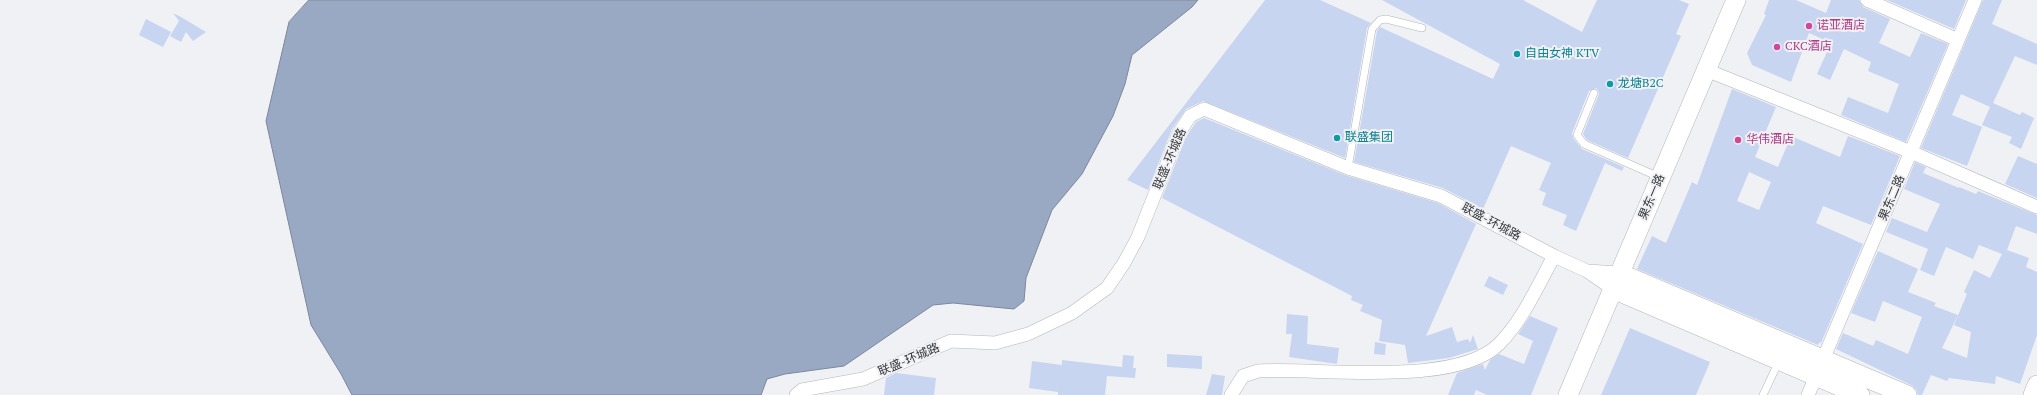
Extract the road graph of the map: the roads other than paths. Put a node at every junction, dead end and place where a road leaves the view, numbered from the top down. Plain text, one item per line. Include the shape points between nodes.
1 (1736, 0) edge
2 (1867, 0) edge
3 (1975, 0) edge
4 (1422, 28) dead end
5 (1958, 40) junction
6 (1706, 70) junction
7 (1594, 93) dead end
8 (1911, 152) junction
9 (1348, 168) junction
10 (1660, 178) junction
11 (2037, 207) edge
12 (1554, 256) junction
13 (1616, 281) junction
14 (1730, 329) junction
15 (1824, 358) junction
16 (1779, 360) junction
17 (1816, 376) junction
18 (2037, 385) edge
19 (796, 395) edge
20 (1231, 395) edge
21 (1568, 395) edge
22 (1763, 395) edge
23 (1808, 395) edge
24 (1860, 395) edge
25 (1907, 395) edge
26 (2033, 395) edge

1 - 6 street, 果东一路
2 - 5 street
3 - 5 street, 果东二路
4 - 9 lane via 1386,19 1380,20 1372,29
5 - 8 street, 果东二路
6 - 8 street
6 - 10 street, 果东一路
7 - 10 lane via 1577,135 1578,139
8 - 11 street
8 - 15 street, 果东二路
9 - 12 street, 联盛-环城路 via 1441,196
9 - 19 street, 联盛-环城路 via 1204,109 1190,116 1179,133 1138,238 1108,288 1072,313 1028,334 995,343 951,341 863,379 802,390
10 - 13 street, 果东一路
12 - 13 street, 联盛-环城路
12 - 20 street via 1513,326 1498,344 1482,355 1462,363 1419,371 1258,372 1243,376
13 - 14 street
13 - 21 street, 果东一路
14 - 15 street
14 - 16 street
15 - 17 street, 果东二路
15 - 25 street
16 - 17 street
16 - 22 lane
17 - 23 street, 果东二路
17 - 24 street
18 - 26 street

